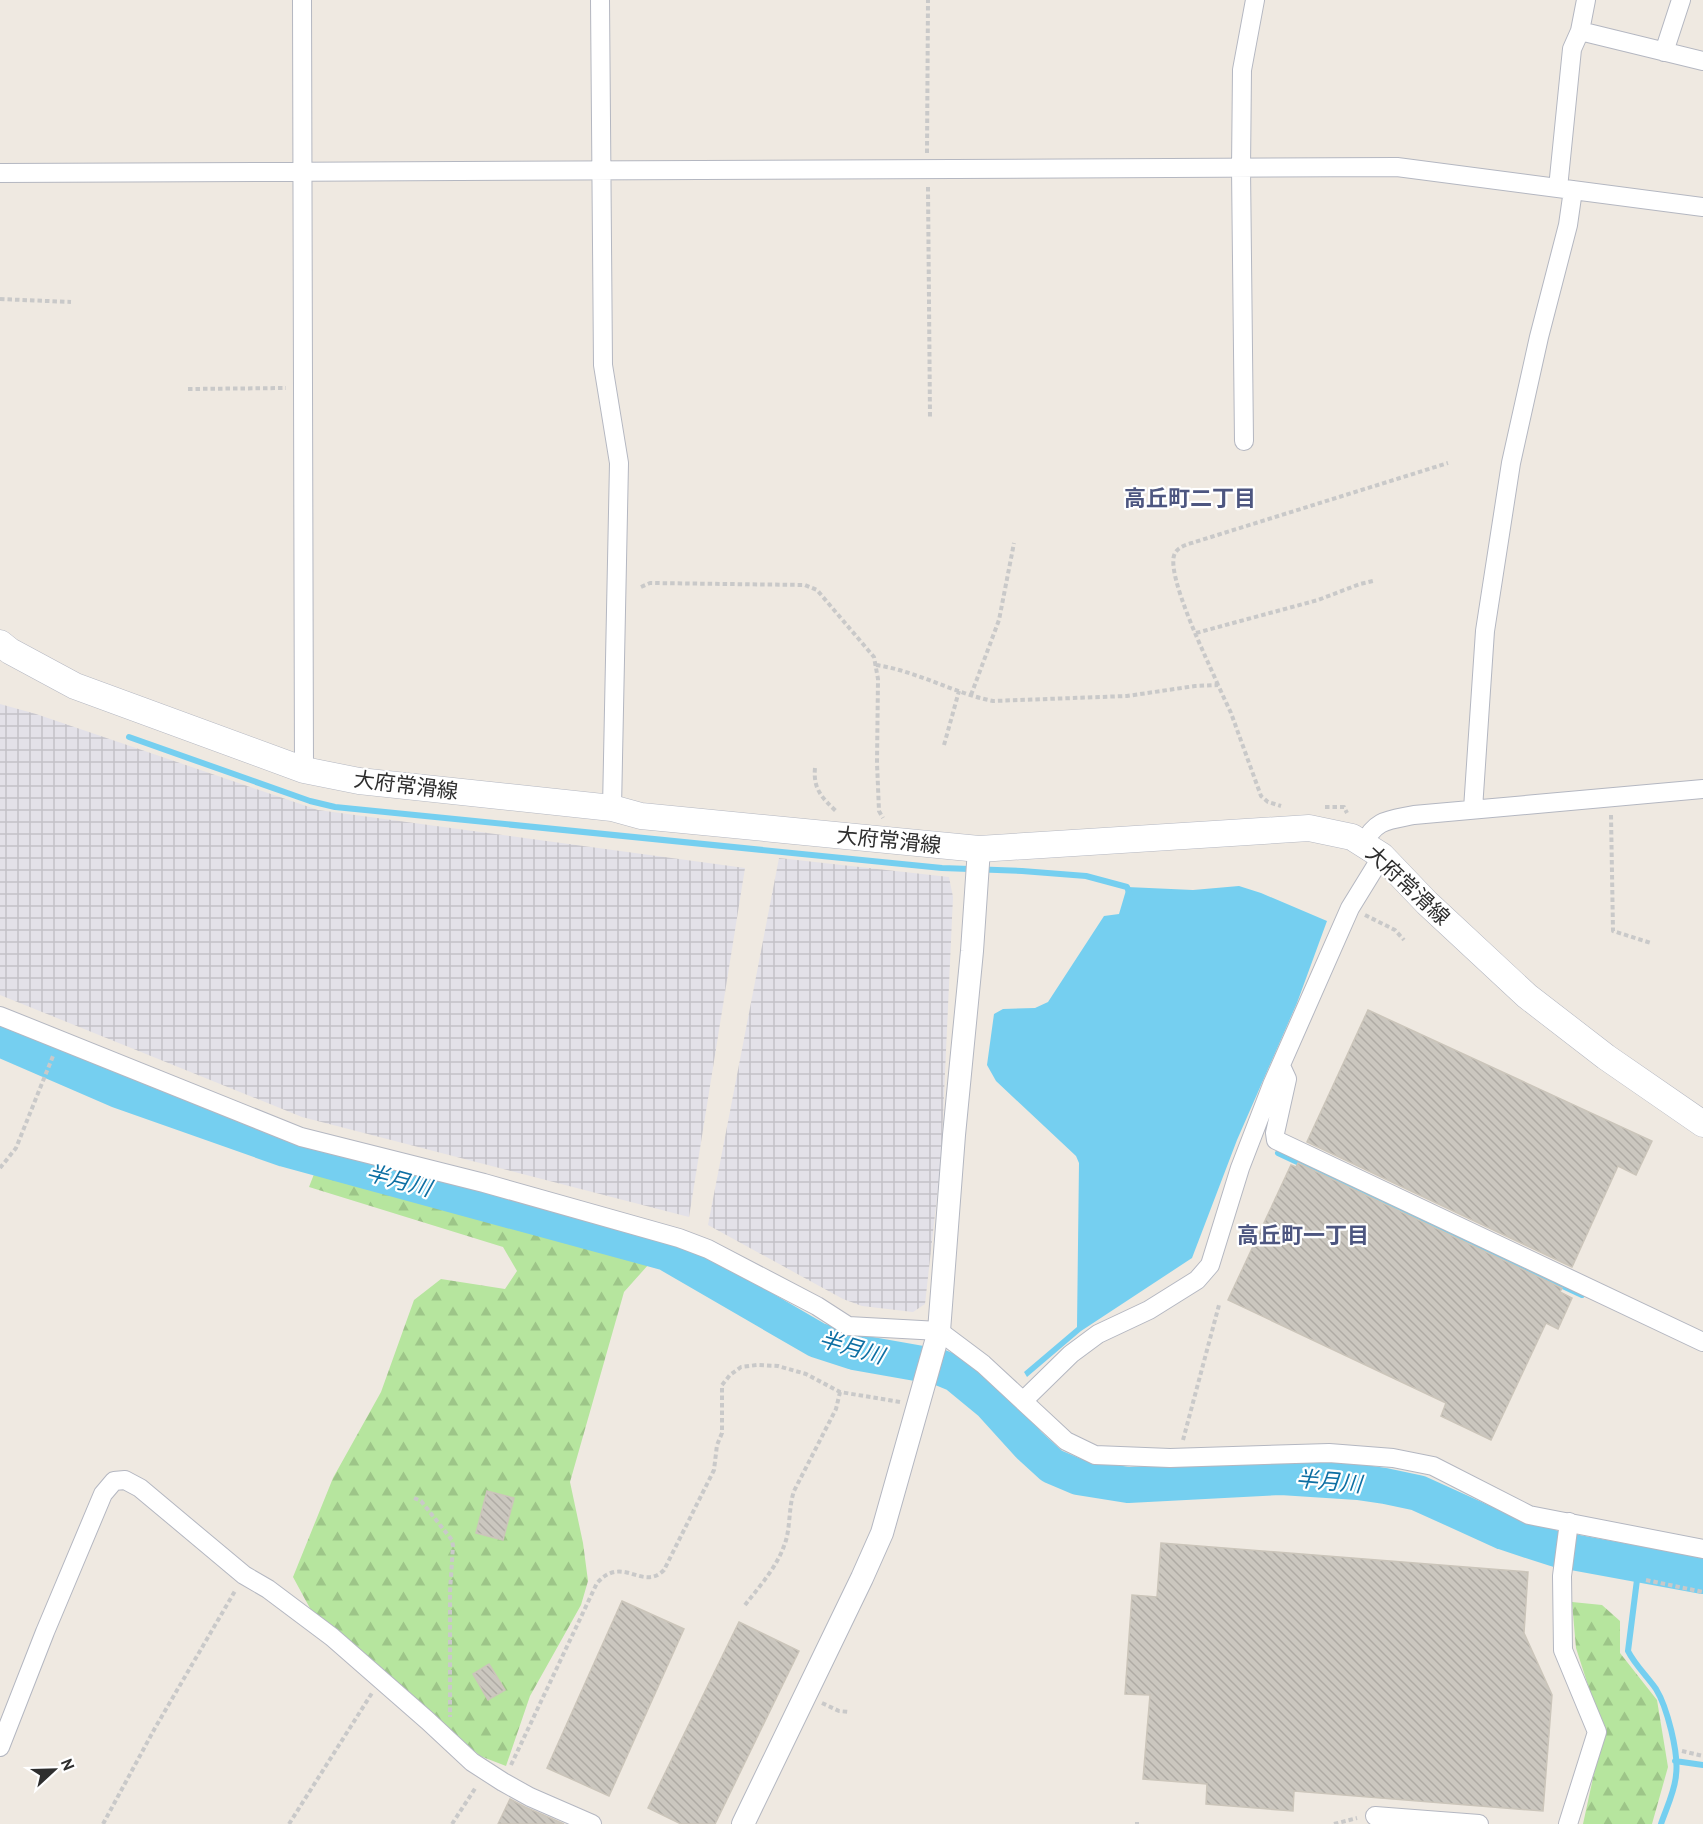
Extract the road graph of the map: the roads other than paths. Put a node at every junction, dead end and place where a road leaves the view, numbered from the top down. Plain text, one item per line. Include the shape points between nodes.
1 (302, 0) edge
2 (600, 0) edge
3 (1255, 0) edge
4 (1586, 0) edge
5 (1681, 0) edge
6 (1580, 31) junction
7 (1664, 52) junction
8 (1703, 61) edge
9 (1241, 168) junction
10 (601, 170) junction
11 (302, 171) junction
12 (0, 173) edge
13 (1565, 189) junction
14 (1703, 207) edge
15 (1244, 441) dead end
16 (0, 643) edge
17 (304, 770) junction
18 (1703, 789) edge
19 (612, 808) junction
20 (1473, 809) junction
21 (1366, 846) junction
22 (979, 849) junction
23 (0, 1016) edge
24 (1281, 1066) junction
25 (1703, 1124) edge
26 (936, 1340) junction
27 (1703, 1342) edge
28 (1024, 1400) junction
29 (1569, 1522) junction
30 (1703, 1549) edge
31 (0, 1746) edge
32 (1375, 1816) dead end
33 (1435, 1822) edge
34 (592, 1824) edge
35 (743, 1824) edge
36 (1479, 1824) edge
37 (1568, 1824) edge

1 - 11 street
2 - 10 street
3 - 9 street via 1242,70
4 - 6 street
5 - 7 street
6 - 7 street
6 - 13 street via 1572,49
7 - 8 street
9 - 10 street
9 - 13 street via 1397,167
9 - 15 street
10 - 11 street
10 - 19 street via 603,365 619,463
11 - 12 street
11 - 17 street
13 - 14 street
13 - 20 street via 1568,225 1511,463 1485,631
16 - 17 main road, 大府常滑線 via 75,686
17 - 19 main road, 大府常滑線 via 360,781
18 - 20 street
19 - 22 main road, 大府常滑線 via 641,816
20 - 21 street via 1381,822 1370,831
21 - 22 main road, 大府常滑線 via 1309,828
21 - 24 street via 1350,908
21 - 25 main road, 大府常滑線 via 1527,996 1606,1058
22 - 26 street
23 - 26 street via 301,1137 679,1238 708,1249 848,1326
24 - 27 street via 1287,1079 1276,1140
24 - 28 street via 1240,1168 1210,1265 1197,1280 1149,1310 1098,1334 1071,1354
26 - 28 street via 983,1364
26 - 35 street via 882,1533
28 - 29 street via 1066,1441 1095,1455 1181,1458 1329,1453 1393,1458 1433,1466 1528,1515
29 - 30 street
29 - 37 street via 1562,1576 1563,1650 1597,1732
31 - 34 street via 103,1494 114,1481 125,1480 140,1488 244,1575 333,1637 472,1762 530,1797
32 - 33 street
33 - 36 street

